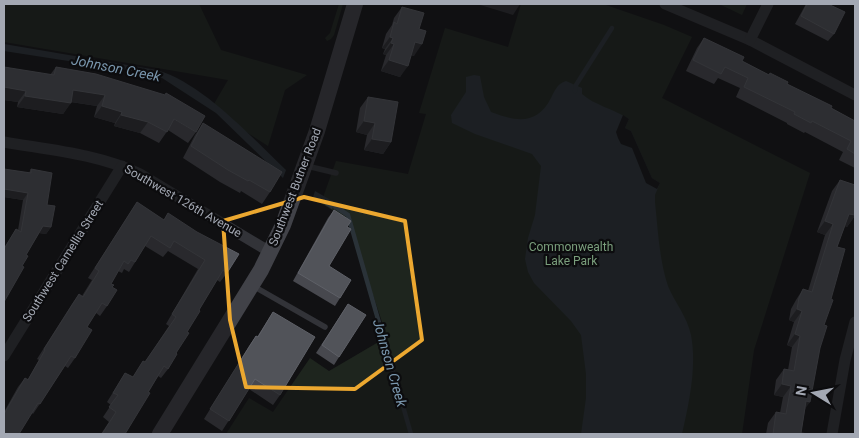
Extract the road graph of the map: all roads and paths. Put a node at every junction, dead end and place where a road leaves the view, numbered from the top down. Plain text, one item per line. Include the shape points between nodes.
1 (355, 4) edge
2 (665, 4) edge
3 (768, 4) edge
4 (750, 40) junction
5 (855, 95) edge
6 (4, 142) edge
7 (305, 165) junction
8 (122, 166) junction
9 (336, 173) dead end
10 (270, 252) junction
11 (251, 285) junction
12 (855, 322) edge
13 (325, 327) dead end
14 (4, 356) edge
15 (160, 434) edge
16 (832, 434) edge

1 - 7 street, Southwest Butner Road
2 - 4 street
3 - 4 street
4 - 5 street
6 - 8 street, Southwest 126th Avenue via 89,156
7 - 9 lane
7 - 10 street, Southwest Butner Road
8 - 10 street, Southwest 126th Avenue
8 - 14 street, Southwest Camellia Street
10 - 11 street, Southwest Butner Road
11 - 13 lane
11 - 15 street, Southwest Butner Road
12 - 16 street

